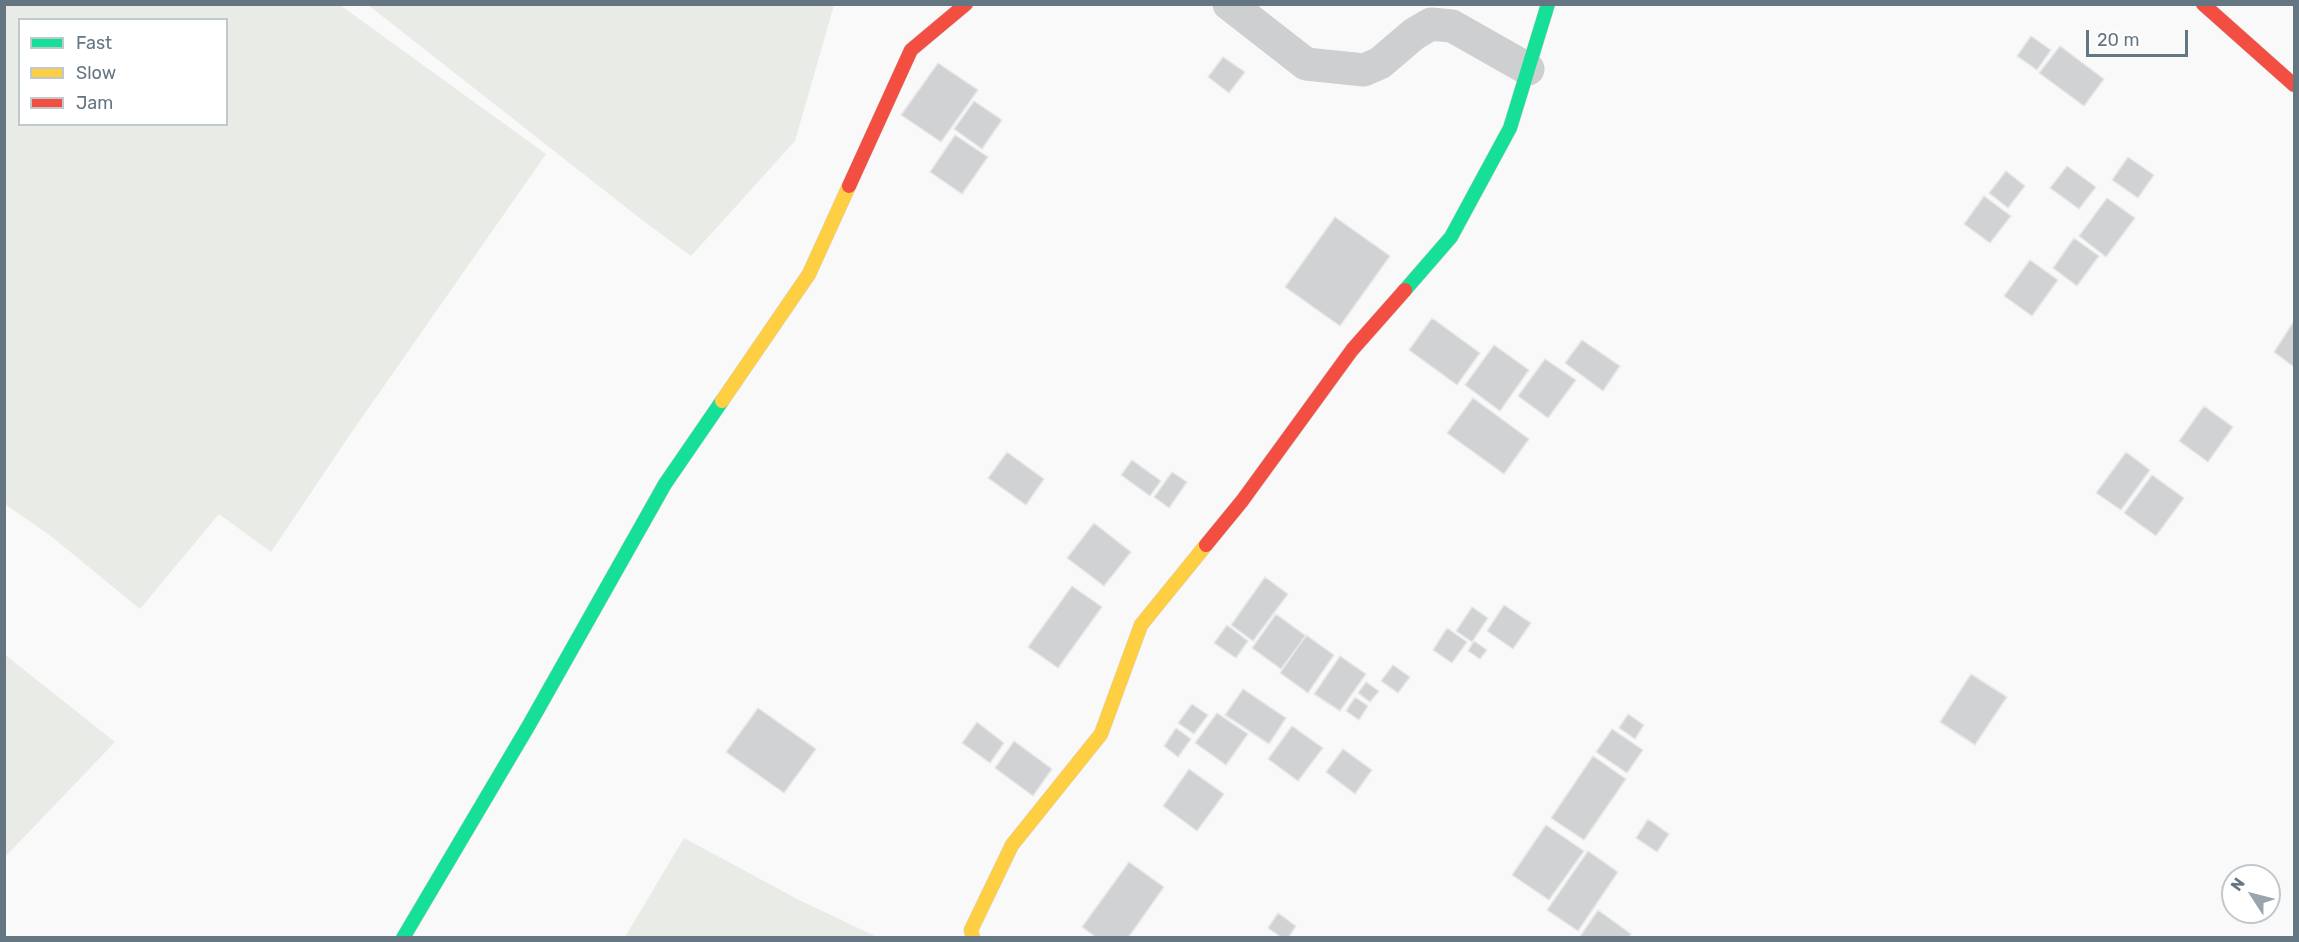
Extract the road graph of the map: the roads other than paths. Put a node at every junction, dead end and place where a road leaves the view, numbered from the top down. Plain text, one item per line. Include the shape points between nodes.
1 (966, 4) edge
2 (1228, 4) edge
3 (1548, 4) edge
4 (2203, 4) edge
5 (1528, 69) junction
6 (2295, 85) edge
7 (403, 938) edge
8 (973, 938) edge

1 - 7 street via 911,50 809,274 665,484 530,725
2 - 5 street via 1306,64 1364,70 1380,63 1431,24 1452,26
3 - 5 street
4 - 6 street
5 - 8 street via 1510,128 1451,237 1352,350 1242,501 1141,625 1101,734 1012,845 971,930

